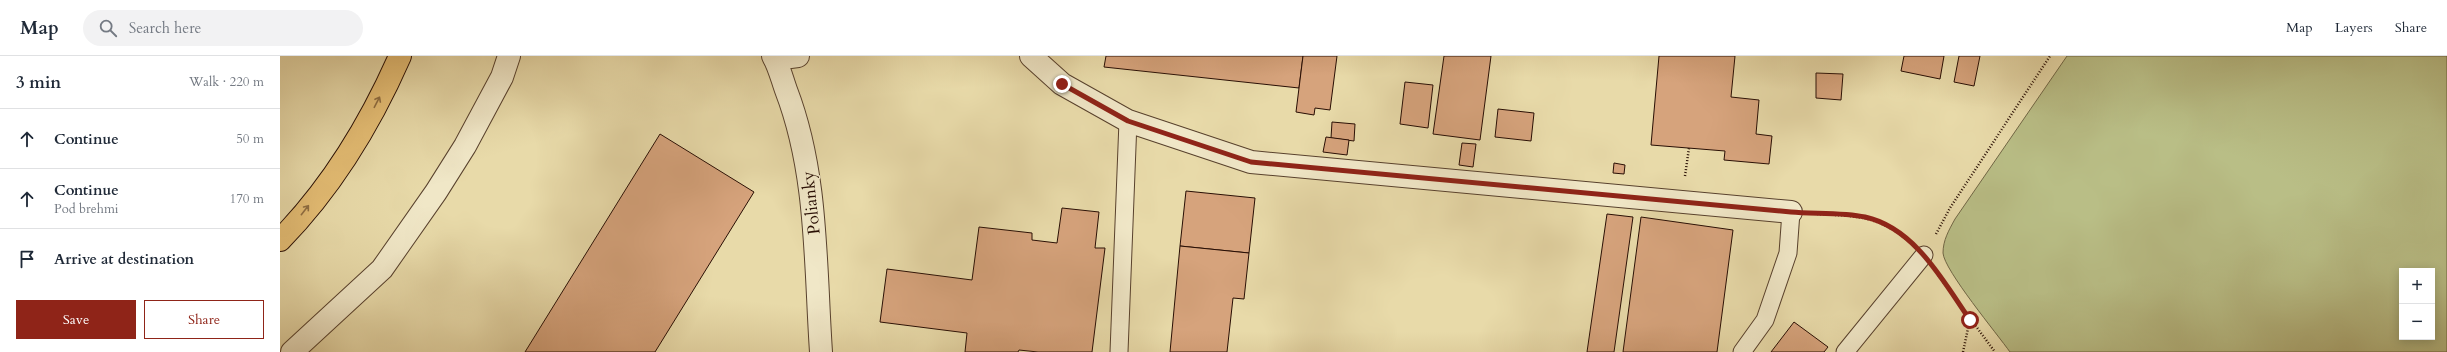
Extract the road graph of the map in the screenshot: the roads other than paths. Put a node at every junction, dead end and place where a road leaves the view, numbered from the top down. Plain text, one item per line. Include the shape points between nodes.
1 (400, 56) edge
2 (509, 56) edge
3 (798, 56) edge
4 (1031, 56) edge
5 (774, 57) edge
6 (1128, 121) junction
7 (1791, 212) joint
8 (280, 240) edge
9 (1924, 255) road end
10 (292, 352) edge
11 (821, 352) edge
12 (1119, 352) edge
13 (1742, 352) edge
14 (1845, 352) edge

8 -> 1 highway via 330,179 365,126
2 - 10 street via 502,77 465,146 382,269
3 - 5 street
4 - 6 street via 1062,84
5 - 11 street, Polianky via 794,109 806,158 814,227
6 - 7 street via 1251,162
6 - 12 lane
7 - 13 lane via 1788,254 1765,320
9 - 14 lane

